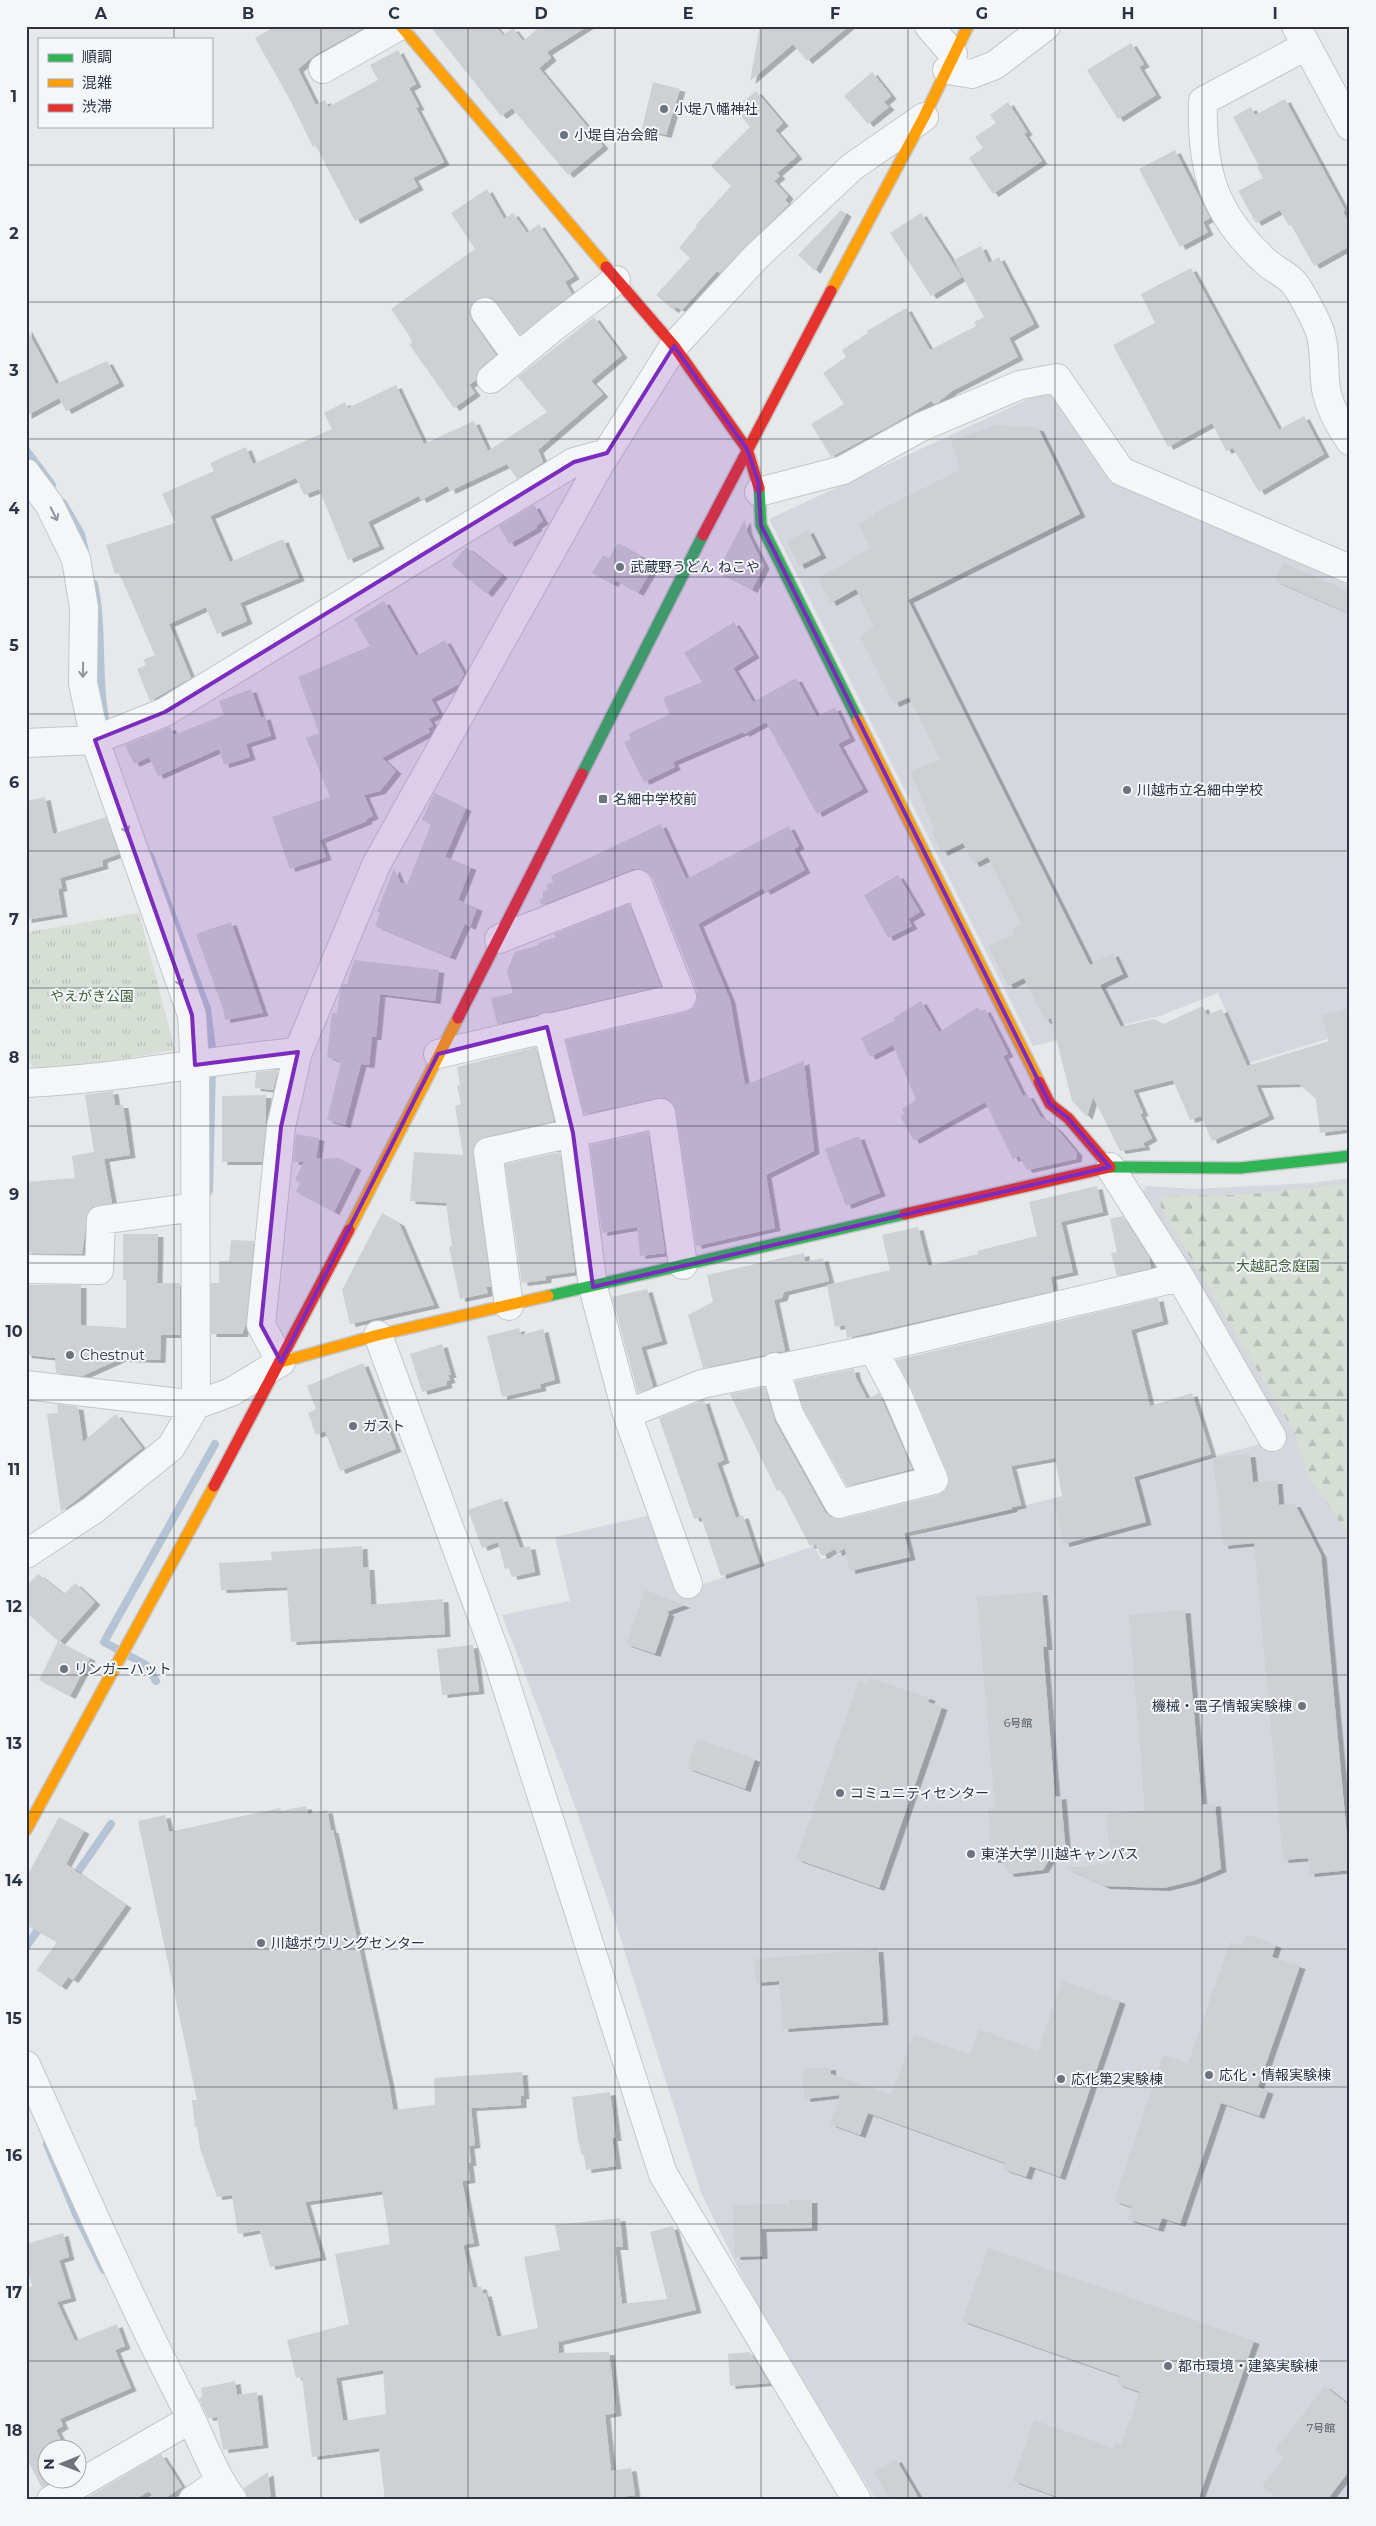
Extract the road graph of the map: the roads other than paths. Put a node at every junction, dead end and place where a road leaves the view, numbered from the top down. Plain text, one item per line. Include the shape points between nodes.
1 (400, 26) edge
2 (929, 26) edge
3 (968, 26) edge
4 (1046, 26) edge
5 (1301, 36) edge
6 (950, 62) junction
7 (323, 69) dead end
8 (924, 117) junction
9 (1350, 126) edge
10 (616, 280) junction
11 (485, 312) dead end
12 (674, 346) junction
13 (517, 357) junction
14 (491, 379) dead end
15 (1350, 441) edge
16 (747, 449) junction
17 (607, 453) junction
18 (26, 473) edge
19 (759, 492) junction
20 (1350, 568) edge
21 (95, 740) junction
22 (26, 742) edge
23 (500, 940) junction
24 (548, 1027) junction
25 (298, 1052) junction
26 (438, 1054) junction
27 (207, 1063) junction
28 (26, 1083) edge
29 (573, 1133) junction
30 (1350, 1156) edge
31 (1110, 1167) junction
32 (195, 1207) junction
33 (683, 1265) junction
34 (26, 1269) edge
35 (1180, 1276) junction
36 (593, 1287) junction
37 (509, 1306) junction
38 (378, 1335) junction
39 (873, 1349) junction
40 (281, 1362) junction
41 (775, 1367) junction
42 (26, 1385) edge
43 (196, 1404) junction
44 (627, 1414) junction
45 (1272, 1437) dead end
46 (26, 1554) edge
47 (688, 1584) dead end
48 (26, 1830) edge
49 (26, 2066) edge
50 (192, 2419) junction
51 (226, 2491) edge
52 (51, 2500) edge
53 (193, 2500) edge
54 (856, 2500) edge

1 - 7 street
1 - 10 street
2 - 6 street
3 - 6 street
4 - 6 street via 995,65 972,74
5 - 9 street
5 - 15 street via 1203,101 1204,161 1214,191 1233,227 1266,262 1292,282 1319,328 1327,391
6 - 8 street
8 - 12 street via 852,167 755,258
8 - 16 street
10 - 12 street
10 - 13 street
11 - 13 street
12 - 16 street
12 - 17 street
13 - 14 street
16 - 19 street
16 - 23 street
17 - 21 street via 574,462 165,712
17 - 25 street via 376,865
18 -> 21 street via 48,504 76,559 84,608 83,682
19 - 20 street via 843,470 939,420 1020,385 1057,378 1121,471
19 - 31 street via 761,525 1050,1104 1068,1118
21 - 22 street
21 -> 27 street
23 - 24 street via 638,884 682,997
23 - 26 street
24 - 26 street
24 - 29 street
25 - 27 street
25 - 40 street via 281,1127 261,1324
26 - 40 street
27 - 28 street
27 - 32 street
29 - 33 street via 661,1113
29 - 36 street
29 - 37 street via 488,1152
30 - 31 street via 1240,1168
31 - 33 street
31 - 35 street
32 - 34 street via 101,1220 100,1270
32 - 43 street
33 - 36 street
35 - 39 street
35 - 45 street
36 - 37 street
36 - 44 street
37 - 38 street
38 - 40 street
38 - 54 street via 498,1660 663,2174
39 - 41 street
39 - 41 street via 898,1396 934,1480 839,1504 789,1414
40 - 43 street via 231,1392
40 - 48 street
41 - 44 street via 702,1384
42 - 43 street
43 - 46 street via 171,1447 93,1510
44 - 47 street
49 - 50 street via 153,2344
50 - 51 street
50 - 52 street
51 - 53 street

